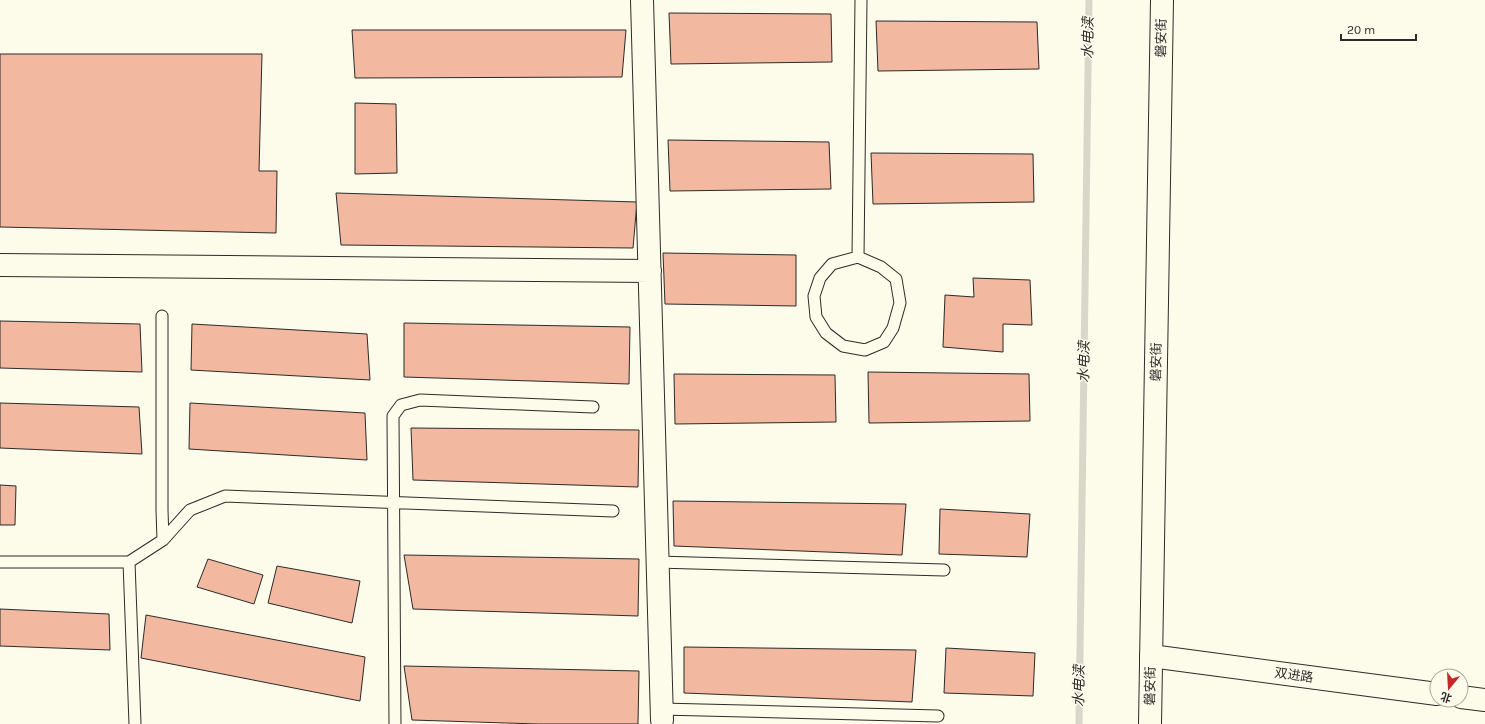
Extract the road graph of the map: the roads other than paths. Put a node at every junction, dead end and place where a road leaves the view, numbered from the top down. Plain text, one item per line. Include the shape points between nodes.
1 (642, 0) edge
2 (862, 0) edge
3 (1162, 0) edge
4 (858, 257) junction
5 (0, 265) edge
6 (650, 271) junction
7 (162, 316) dead end
8 (593, 407) dead end
9 (394, 503) junction
10 (614, 511) dead end
11 (163, 540) junction
12 (0, 562) edge
13 (129, 562) junction
14 (657, 562) junction
15 (944, 570) dead end
16 (1151, 656) junction
17 (1429, 693) edge
18 (1469, 698) edge
19 (1485, 700) edge
20 (662, 714) joint
21 (938, 716) dead end
22 (135, 724) edge
23 (395, 724) edge
24 (1150, 724) edge

1 - 6 street
2 - 4 lane
3 - 16 street, 磐安街
4 - 4 lane via 832,264 820,278 814,296 816,317 826,333 842,346 865,350 884,342 892,328 900,303 896,279 881,267
5 - 6 street
6 - 14 street
7 - 11 lane
8 - 9 lane via 420,400 401,405 393,416
9 - 10 lane
9 - 11 lane via 225,496 190,510
9 - 23 lane
11 - 13 lane
12 - 13 lane
13 - 22 lane
14 - 15 lane
14 - 20 street
16 - 17 street, 双进路
16 - 24 street, 磐安街
18 - 19 street
20 - 21 lane

